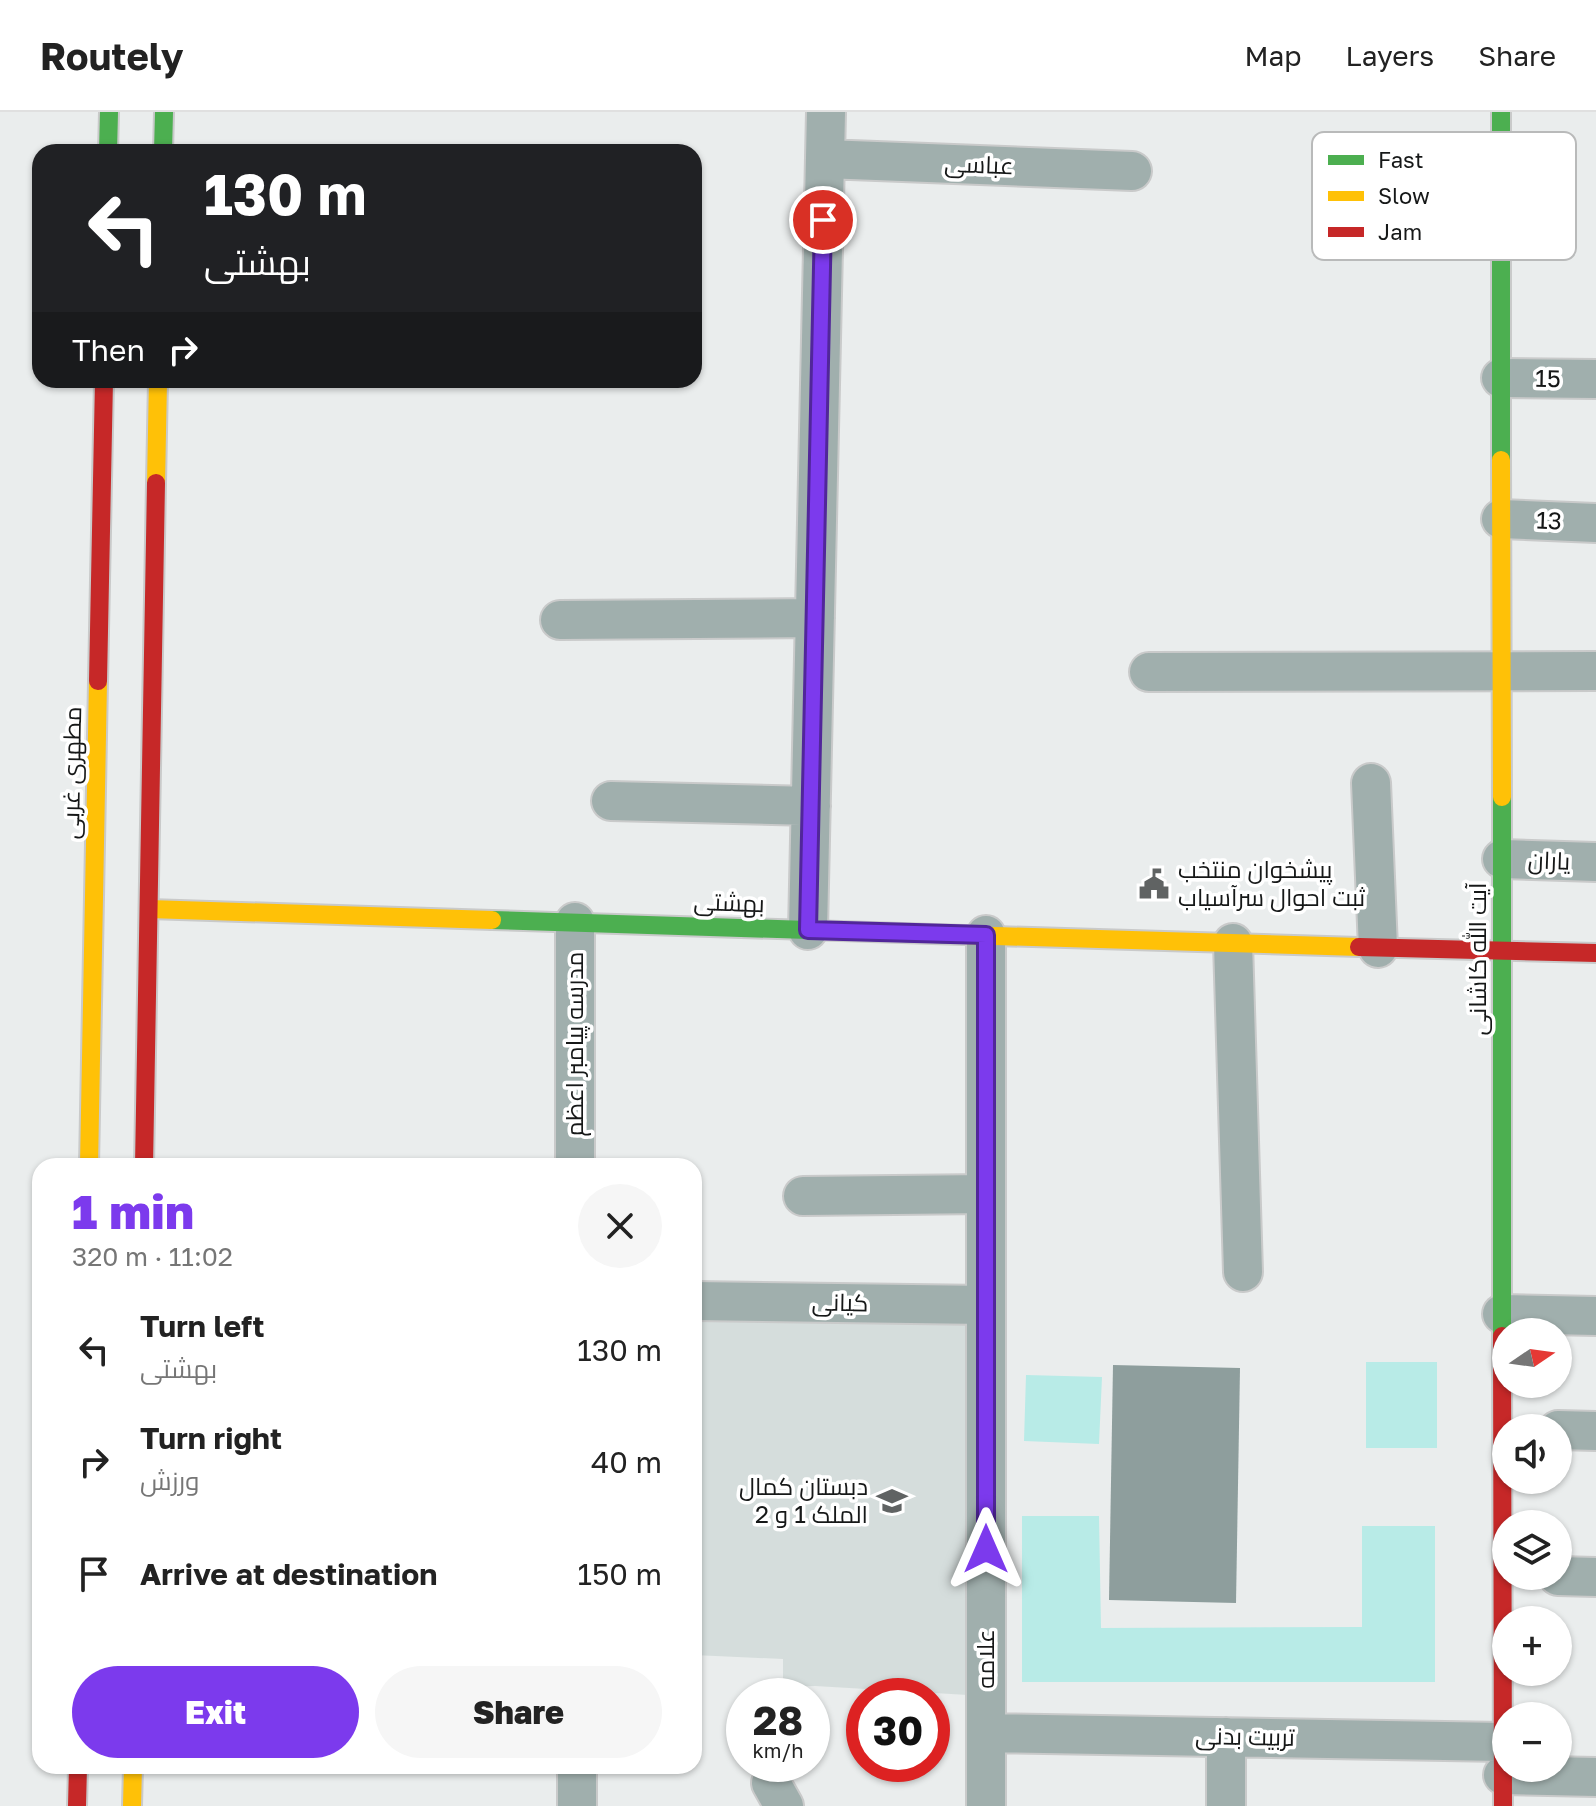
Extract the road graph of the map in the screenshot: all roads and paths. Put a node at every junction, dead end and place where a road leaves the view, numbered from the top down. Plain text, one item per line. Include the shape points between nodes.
1 (109, 112) edge
2 (164, 112) edge
3 (826, 112) edge
4 (108, 144) edge
5 (163, 144) edge
6 (825, 159) junction
7 (1132, 171) dead end
8 (1501, 260) edge
9 (1501, 378) junction
10 (1596, 379) edge
11 (104, 388) edge
12 (158, 388) edge
13 (1501, 519) junction
14 (1596, 523) edge
15 (815, 618) junction
16 (560, 620) dead end
17 (1501, 670) junction
18 (1596, 671) edge
19 (1149, 672) dead end
20 (1371, 783) dead end
21 (611, 801) dead end
22 (811, 806) junction
23 (1502, 859) junction
24 (1596, 862) edge
25 (149, 909) junction
26 (575, 922) junction
27 (808, 930) junction
28 (986, 935) junction
29 (1233, 943) junction
30 (1378, 948) junction
31 (1502, 952) junction
32 (1596, 953) edge
33 (89, 1158) edge
34 (144, 1158) edge
35 (575, 1158) edge
36 (986, 1194) junction
37 (803, 1196) dead end
38 (1243, 1272) dead end
39 (702, 1301) edge
40 (986, 1305) junction
41 (1502, 1314) junction
42 (1596, 1316) edge
43 (1505, 1414) edge
44 (1572, 1430) edge
45 (1596, 1431) edge
46 (1572, 1576) edge
47 (1596, 1577) edge
48 (1504, 1590) edge
49 (1503, 1702) edge
50 (986, 1733) junction
51 (1226, 1737) junction
52 (1492, 1773) edge
53 (78, 1774) edge
54 (133, 1774) edge
55 (577, 1774) edge
56 (1572, 1776) edge
57 (1596, 1777) edge
58 (77, 1806) edge
59 (132, 1806) edge
60 (577, 1806) edge
61 (986, 1806) edge
62 (1226, 1806) edge

1 - 4 street
2 - 5 street
3 - 6 street
6 - 7 street, عباسی
6 - 15 street
8 - 9 street, آیت الله کاشانی
9 - 10 street, 15
9 - 13 street, آیت الله کاشانی
11 - 33 street, مطهری غربی
12 - 25 street
13 - 14 street, 13
13 - 17 street, آیت الله کاشانی
15 - 16 street
15 - 22 street
17 - 18 street
17 - 19 street
17 - 23 street, آیت الله کاشانی
20 - 30 street
21 - 22 street
22 - 27 street
23 - 24 street, یاران
23 - 31 street, آیت الله کاشانی
25 - 26 street, بهشتی
25 - 34 street
26 - 27 street, بهشتی
26 - 35 street, مدرسه پیامبر اعظم
27 - 28 street, بهشتی
28 - 29 street, بهشتی
28 - 36 street, علامه
29 - 30 street, بهشتی
29 - 38 street
30 - 31 street, بهشتی
31 - 32 street, بهشتی
31 - 41 street, آیت الله کاشانی
36 - 37 street
36 - 40 street, علامه
39 - 40 street, کیانی
40 - 50 street, علامه
41 - 42 street
41 - 43 street, آیت الله کاشانی
44 - 45 street
46 - 47 street
48 - 49 street, آیت الله کاشانی
50 - 51 street, تربیت بدنی
50 - 61 street, علامه
51 - 52 street, تربیت بدنی
51 - 62 street
53 - 58 street
54 - 59 street
55 - 60 street
56 - 57 street, تربیت بدنی

